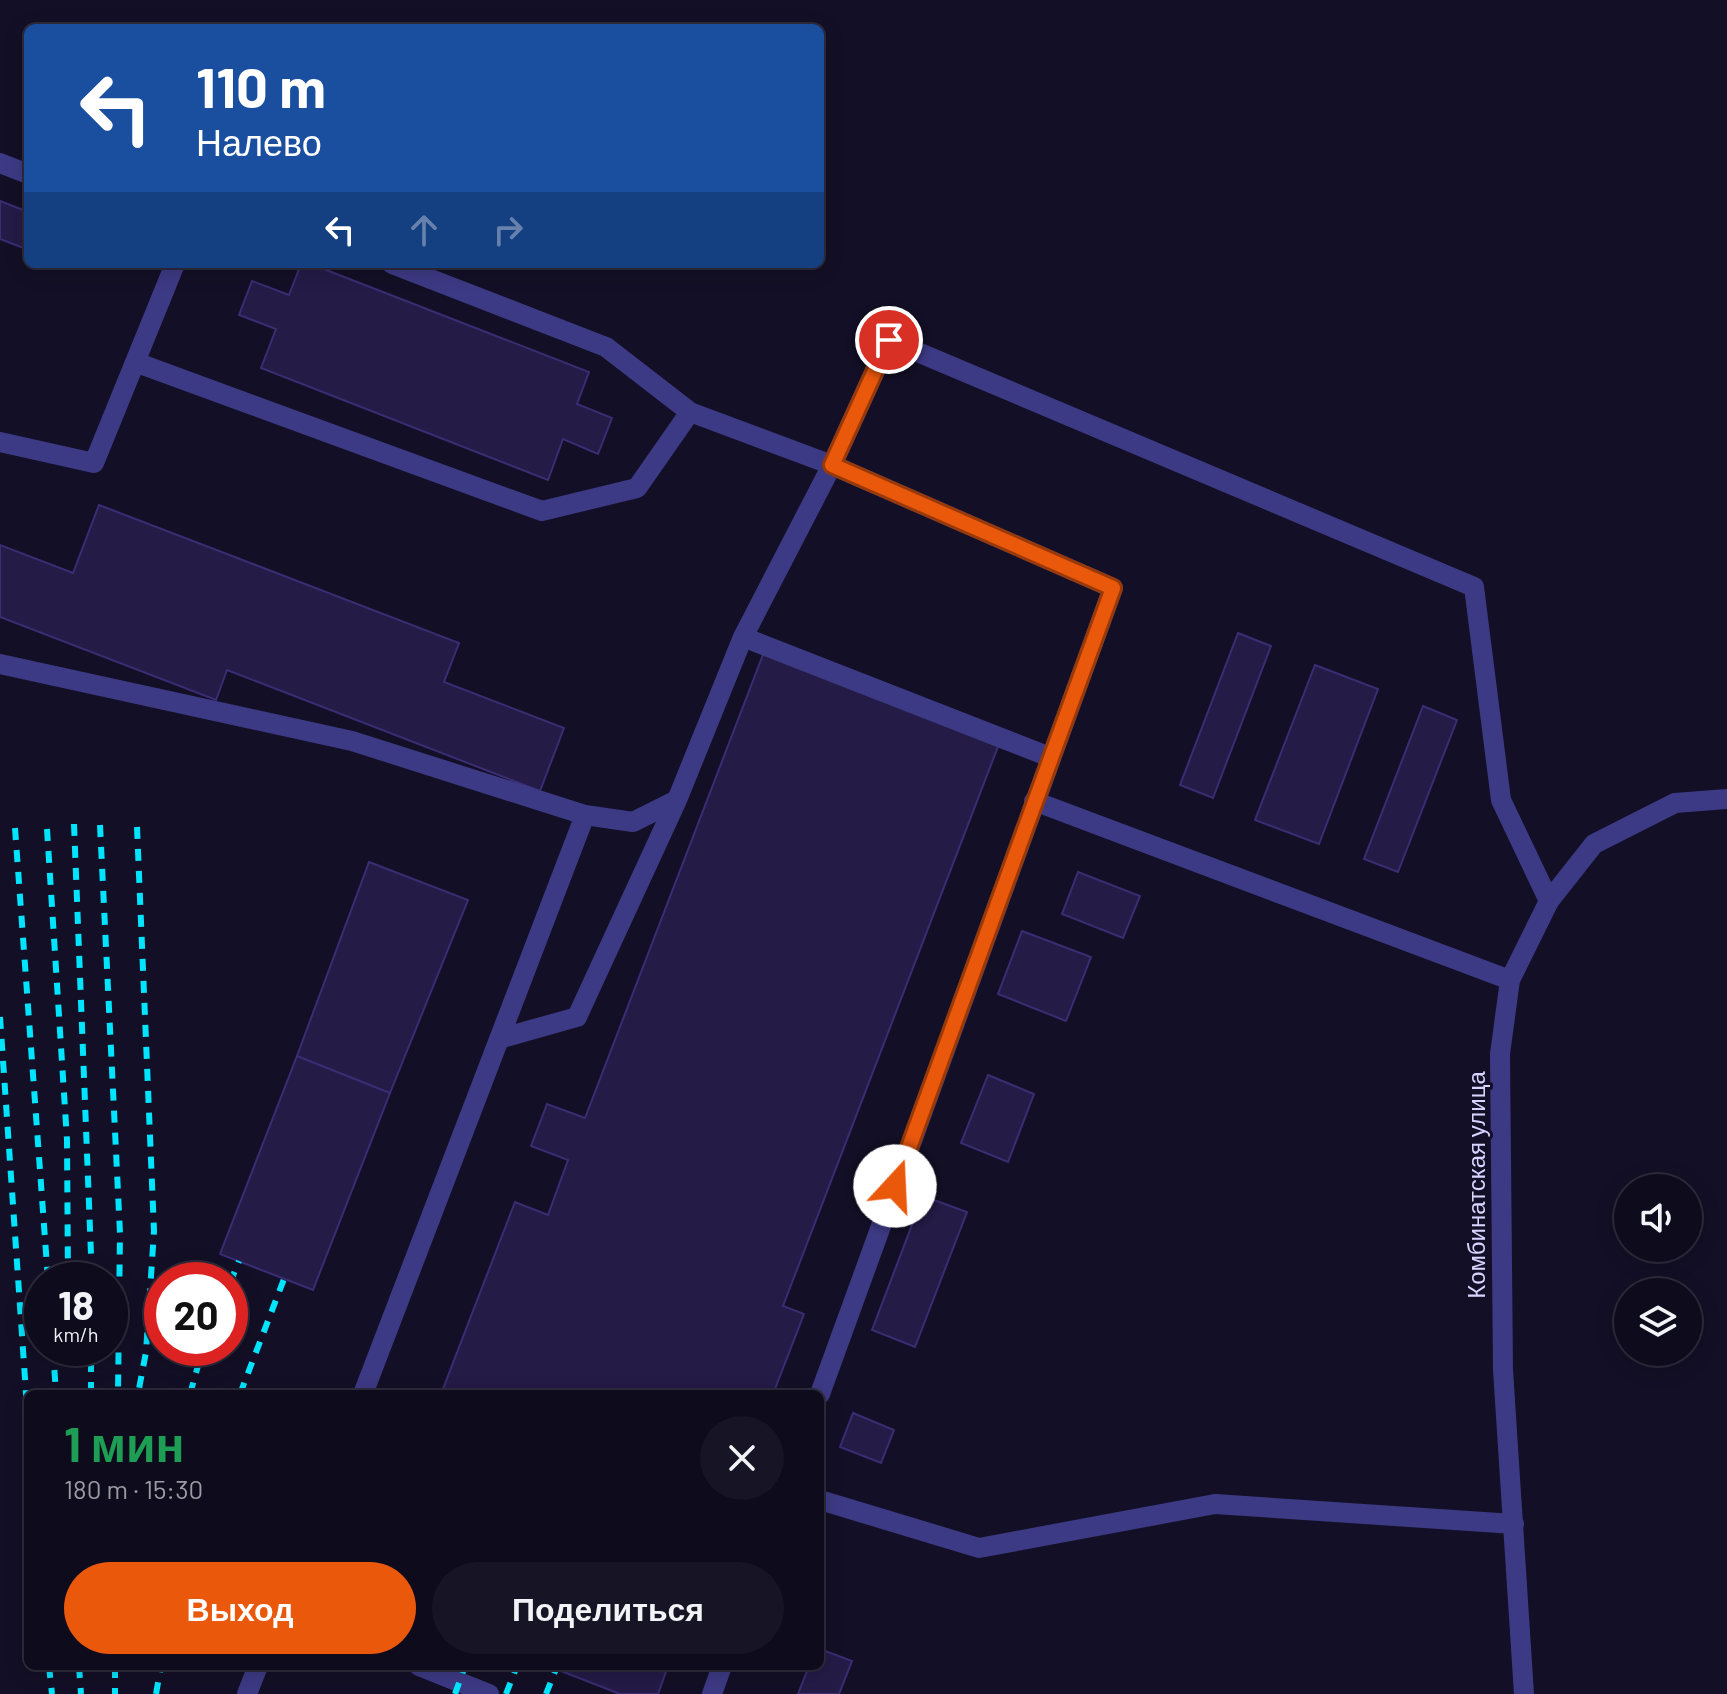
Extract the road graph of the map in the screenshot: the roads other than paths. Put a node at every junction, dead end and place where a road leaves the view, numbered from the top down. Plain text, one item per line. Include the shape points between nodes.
1 (0, 163) edge
2 (24, 172) edge
3 (173, 268) edge
4 (402, 268) edge
5 (135, 362) junction
6 (690, 412) junction
7 (0, 442) edge
8 (832, 465) junction
9 (743, 637) junction
10 (0, 664) edge
11 (1050, 757) junction
12 (1727, 799) edge
13 (677, 800) junction
14 (1034, 801) junction
15 (585, 815) junction
16 (1549, 901) junction
17 (1510, 980) junction
18 (499, 1039) junction
19 (365, 1390) edge
20 (821, 1390) edge
21 (824, 1501) edge
22 (1514, 1524) junction
23 (256, 1670) edge
24 (429, 1670) edge
25 (721, 1670) edge
26 (247, 1694) edge
27 (489, 1694) edge
28 (712, 1694) edge
29 (1524, 1694) edge

1 - 2 street
3 - 5 street
4 - 6 street via 606,347
5 - 6 street via 542,511 637,488
5 - 7 street via 94,463
6 - 8 street
8 - 9 street
8 - 11 street via 1113,588
8 - 16 street via 889,340 1474,587 1501,800
9 - 11 street
9 - 13 street
10 - 15 street via 352,741
11 - 14 street
12 - 16 street, Комбинатская улица via 1675,803 1594,844
13 - 15 street via 633,822
13 - 18 street via 577,1017
14 - 17 street
14 - 20 street
15 - 18 street
16 - 17 street, Комбинатская улица
17 - 22 street, Комбинатская улица via 1500,1054 1503,1370
18 - 19 street
21 - 22 street via 979,1548 1215,1504
22 - 29 street, Комбинатская улица
23 - 26 street
24 - 27 street
25 - 28 street

